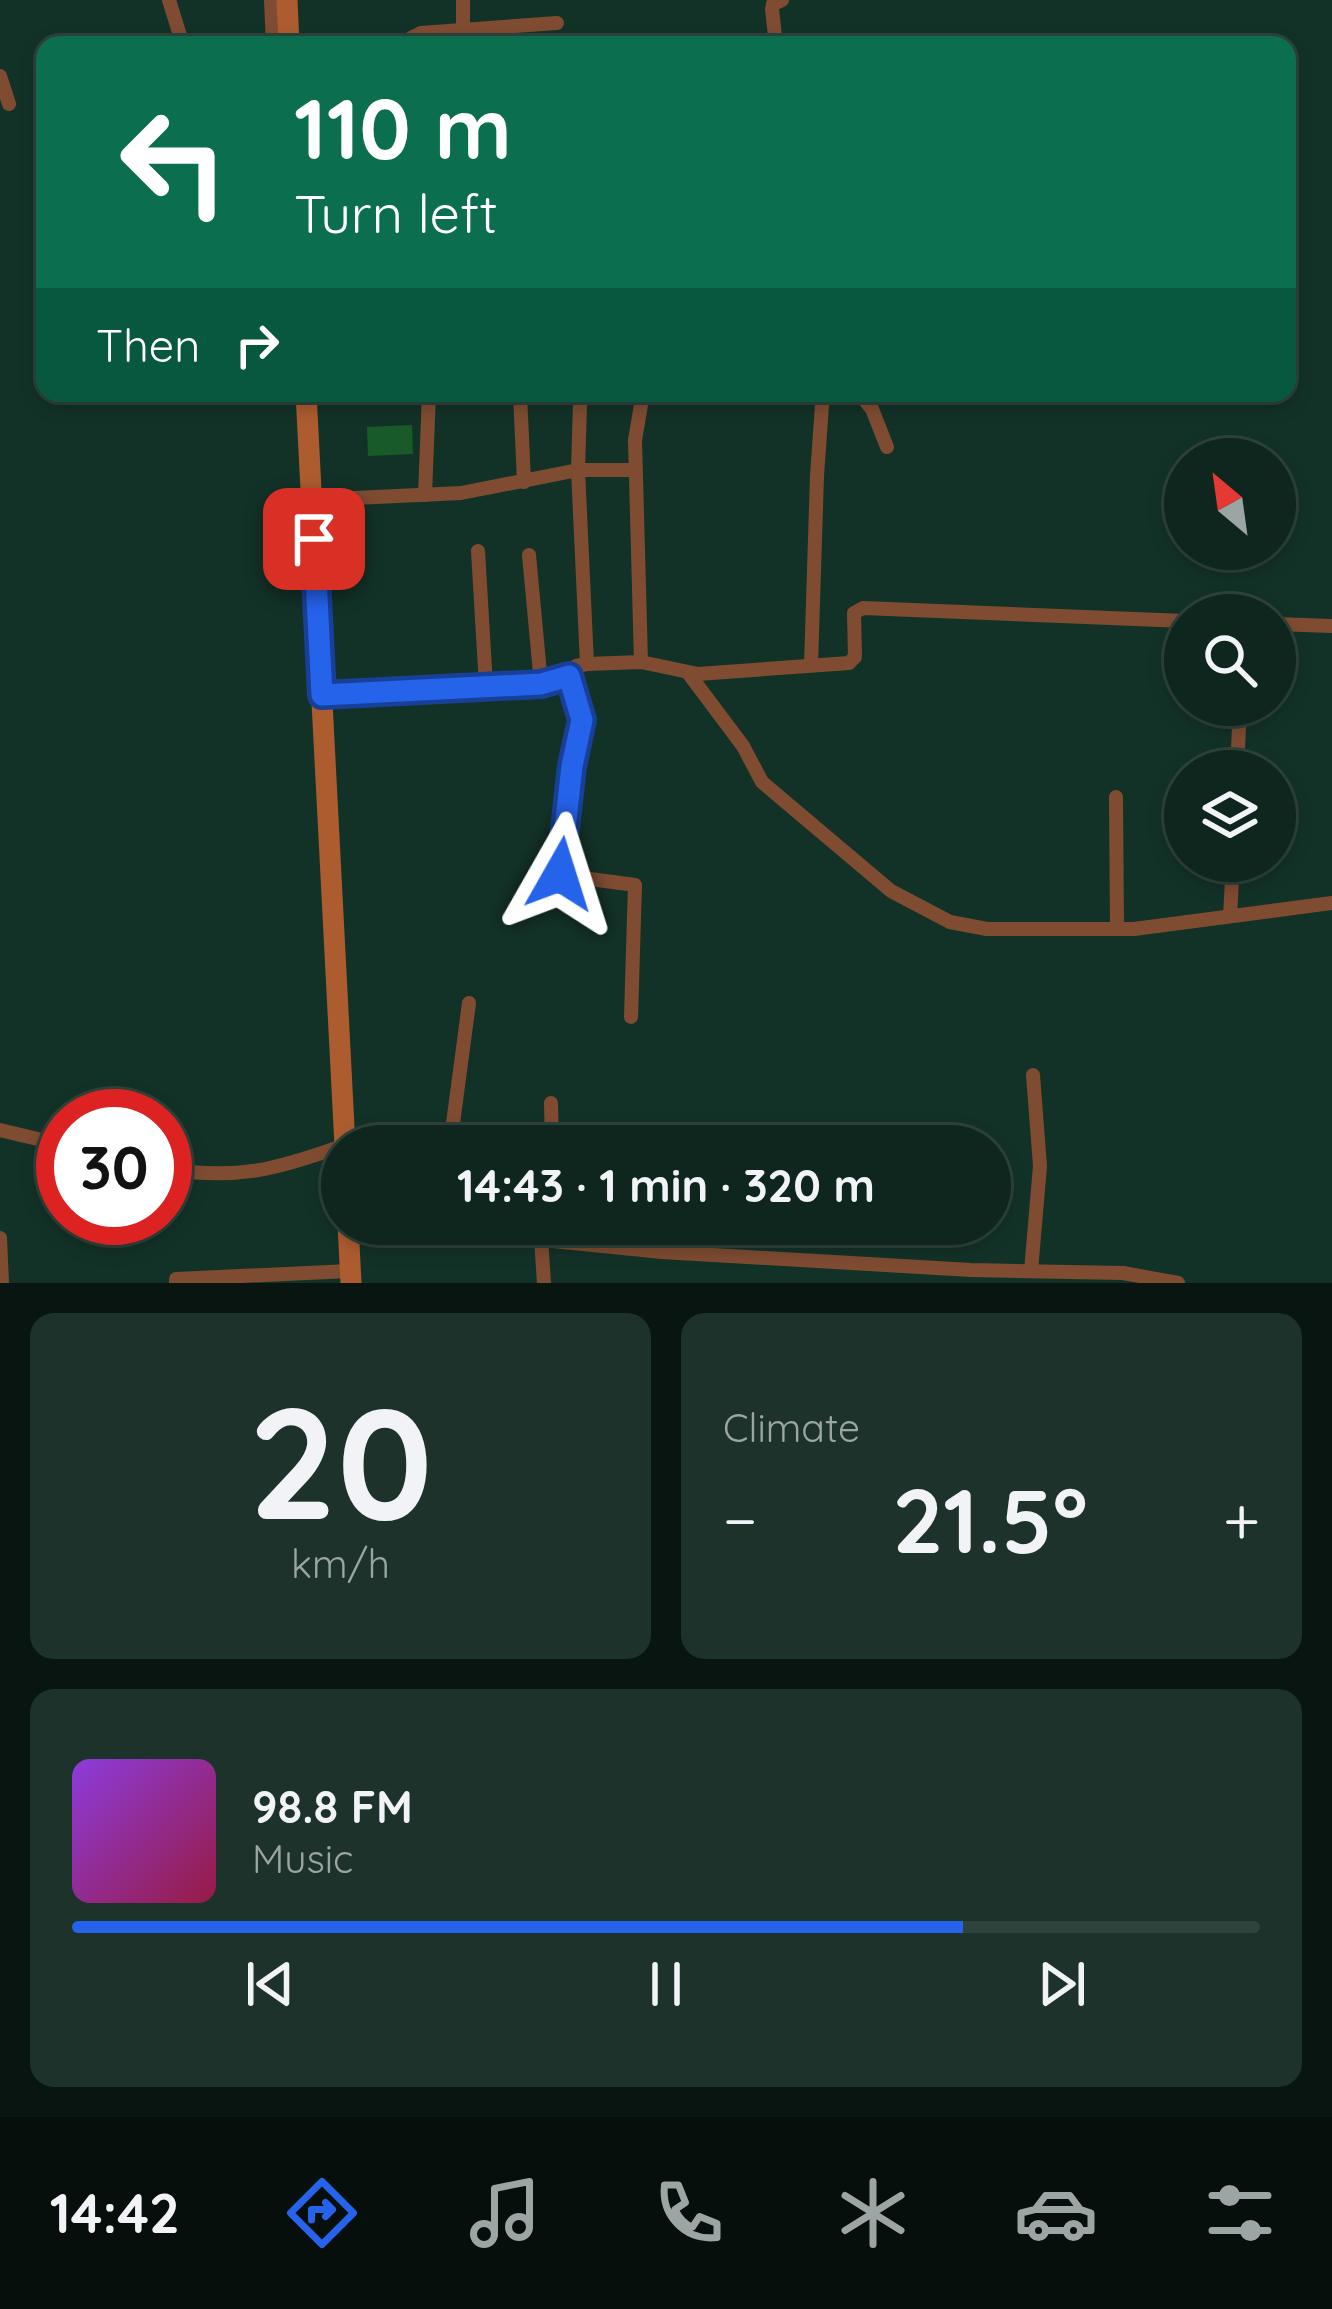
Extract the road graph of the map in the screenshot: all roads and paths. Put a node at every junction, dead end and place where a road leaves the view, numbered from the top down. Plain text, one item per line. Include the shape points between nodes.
1 (169, 0) edge
2 (271, 0) edge
3 (291, 0) edge
4 (463, 0) edge
5 (782, 0) edge
6 (556, 23) dead end
7 (508, 26) junction
8 (463, 30) junction
9 (180, 36) edge
10 (273, 36) edge
11 (293, 36) edge
12 (415, 36) edge
13 (508, 36) edge
14 (775, 36) edge
15 (0, 76) edge
16 (9, 104) dead end
17 (307, 402) edge
18 (429, 402) edge
19 (520, 402) edge
20 (581, 402) edge
21 (641, 402) edge
22 (823, 402) edge
23 (866, 402) edge
24 (887, 447) dead end
25 (578, 470) junction
26 (635, 470) junction
27 (524, 482) junction
28 (424, 495) junction
29 (312, 500) junction
30 (478, 551) dead end
31 (529, 555) dead end
32 (1164, 620) edge
33 (1296, 625) edge
34 (1332, 626) edge
35 (641, 662) junction
36 (587, 664) junction
37 (811, 665) junction
38 (689, 674) junction
39 (569, 676) junction
40 (541, 684) junction
41 (486, 686) junction
42 (322, 695) junction
43 (1116, 797) dead end
44 (1232, 882) edge
45 (1332, 903) edge
46 (1231, 916) junction
47 (1117, 929) junction
48 (469, 1003) dead end
49 (632, 1017) dead end
50 (1033, 1075) dead end
51 (551, 1103) dead end
52 (342, 1125) edge
53 (453, 1125) edge
54 (552, 1125) edge
55 (0, 1130) edge
56 (36, 1139) edge
57 (321, 1153) edge
58 (192, 1173) edge
59 (0, 1238) edge
60 (349, 1245) edge
61 (548, 1245) edge
62 (618, 1245) edge
63 (912, 1266) junction
64 (1031, 1271) junction
65 (351, 1277) edge
66 (2, 1283) edge
67 (176, 1283) edge
68 (544, 1283) edge
69 (922, 1283) edge
70 (1178, 1283) edge

1 - 9 street
2 - 10 street
3 - 11 street
4 - 8 street
5 - 14 street via 772,9
6 - 7 street
7 - 8 street
7 - 13 street
8 - 12 street
15 - 16 street
17 - 29 street
18 - 28 street
19 - 27 street
20 - 25 street
21 - 26 street
22 - 37 street
23 - 24 street
25 - 26 street
25 - 27 street
25 - 36 street
26 - 35 street
27 - 28 street
28 - 29 street
29 - 42 street
30 - 41 street
31 - 40 street
32 - 37 street via 863,608 854,613 853,661
33 - 34 street
35 - 36 street
35 - 38 street
36 - 39 street
37 - 38 street
38 - 47 street via 762,782 901,898 969,927
39 - 40 street
39 - 49 street via 582,720 560,874 634,883
40 - 41 street
41 - 42 street
42 - 52 street
43 - 47 street
44 - 46 street
45 - 46 street
46 - 47 street
48 - 53 street
50 - 64 street via 1040,1166
51 - 54 street
55 - 56 street
57 - 58 street via 261,1172
59 - 66 street
60 - 65 street
61 - 68 street
62 - 63 street
63 - 64 street
63 - 69 street
64 - 70 street
65 - 67 street

